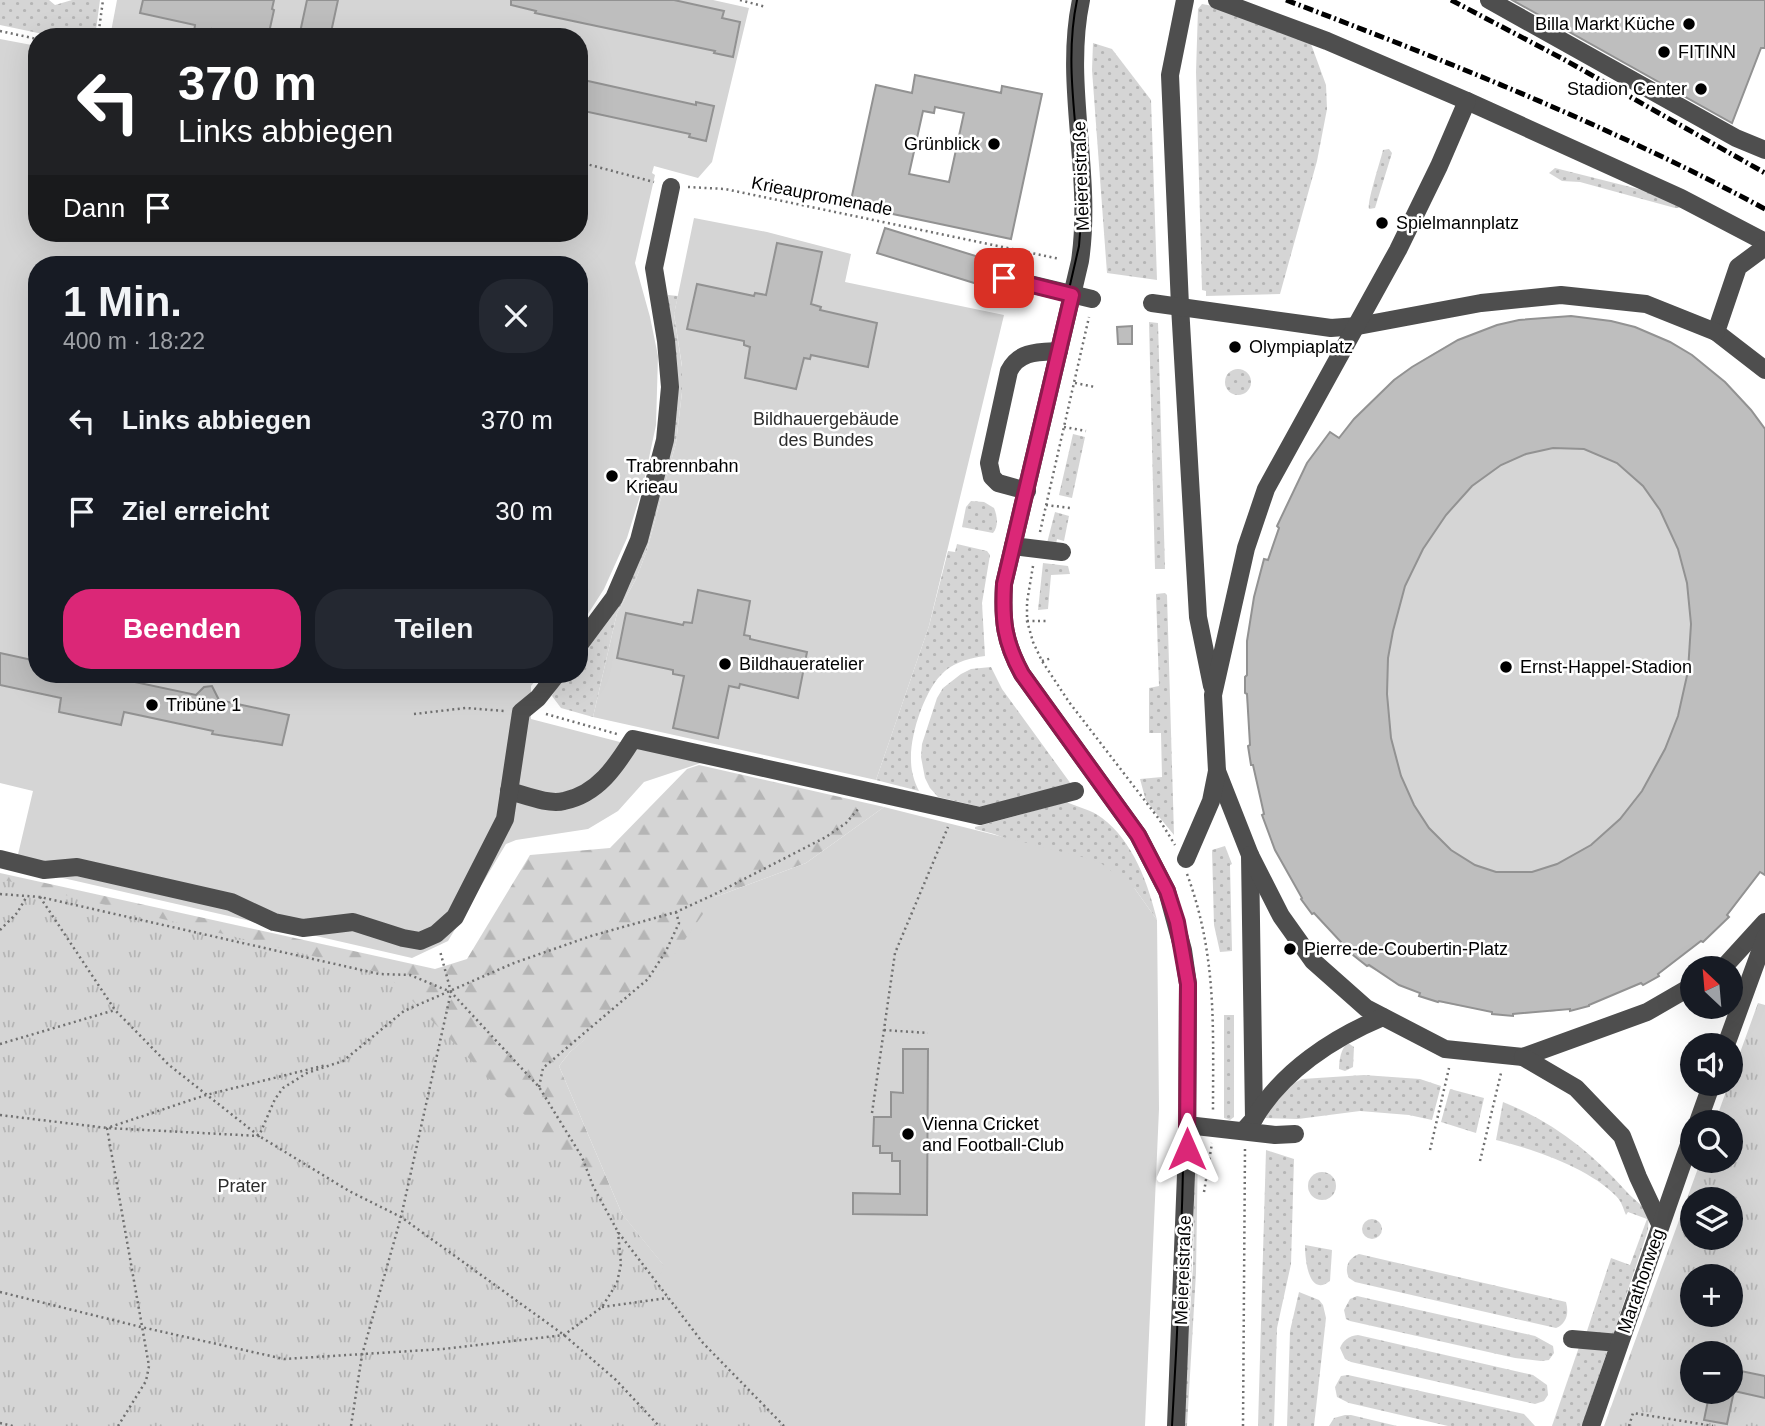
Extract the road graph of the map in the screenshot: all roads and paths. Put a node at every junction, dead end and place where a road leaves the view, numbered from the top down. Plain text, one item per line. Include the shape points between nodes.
1 (103, 0) edge
2 (740, 0) edge
3 (1081, 0) edge
4 (1185, 0) edge
5 (1217, 0) edge
6 (1489, 0) edge
7 (754, 2) edge
8 (766, 7) dead end
9 (99, 28) edge
10 (0, 31) edge
11 (28, 37) edge
12 (1467, 101) junction
13 (1765, 150) edge
14 (588, 164) edge
15 (671, 187) junction
16 (1765, 244) edge
17 (1060, 259) dead end
18 (1004, 278) dead end
19 (1072, 295) junction
20 (1092, 299) joint
21 (1152, 303) dead end
22 (1180, 306) junction
23 (1358, 326) junction
24 (1716, 332) junction
25 (1059, 351) junction
26 (1765, 370) edge
27 (1074, 383) junction
28 (1095, 387) dead end
29 (1064, 427) junction
30 (1086, 431) dead end
31 (1027, 491) junction
32 (1046, 505) junction
33 (1070, 508) dead end
34 (1013, 546) junction
35 (1036, 550) junction
36 (1062, 552) dead end
37 (1027, 621) junction
38 (1048, 621) dead end
39 (588, 633) edge
40 (1052, 659) dead end
41 (1042, 661) junction
42 (550, 683) edge
43 (1213, 695) junction
44 (521, 712) junction
45 (414, 714) dead end
46 (634, 739) junction
47 (1217, 771) junction
48 (509, 791) junction
49 (1075, 791) dead end
50 (873, 792) junction
51 (952, 817) junction
52 (1171, 836) dead end
53 (1250, 855) junction
54 (0, 859) edge
55 (1186, 859) dead end
56 (0, 894) edge
57 (27, 896) junction
58 (40, 897) junction
59 (676, 912) junction
60 (1765, 922) edge
61 (0, 930) edge
62 (436, 934) junction
63 (1765, 938) edge
64 (1734, 956) edge
65 (451, 992) junction
66 (1680, 993) edge
67 (115, 1010) junction
68 (1383, 1017) junction
69 (884, 1030) junction
70 (928, 1033) dead end
71 (1730, 1033) edge
72 (0, 1044) edge
73 (1454, 1050) junction
74 (1514, 1056) junction
75 (343, 1060) junction
76 (539, 1087) junction
77 (206, 1095) junction
78 (872, 1113) dead end
79 (0, 1115) edge
80 (1250, 1124) junction
81 (1187, 1125) junction
82 (107, 1128) junction
83 (1295, 1134) dead end
84 (259, 1136) junction
85 (1430, 1150) dead end
86 (1480, 1161) dead end
87 (1680, 1170) edge
88 (401, 1217) junction
89 (1661, 1223) junction
90 (618, 1232) junction
91 (0, 1292) edge
92 (668, 1298) junction
93 (602, 1307) junction
94 (141, 1327) junction
95 (564, 1335) junction
96 (1572, 1339) dead end
97 (1619, 1343) junction
98 (362, 1355) junction
99 (0, 1423) edge
100 (1693, 1424) edge
101 (13, 1426) edge
102 (118, 1426) edge
103 (351, 1426) edge
104 (659, 1426) edge
105 (784, 1426) edge
106 (1177, 1426) edge
107 (1243, 1426) edge
108 (1591, 1426) edge
109 (1629, 1426) edge
110 (1713, 1426) edge

1 - 9 path
2 - 7 path
3 - 19 street, Meiereistraße via 1075,63 1085,215
4 - 22 street via 1170,75
5 - 12 street
6 - 13 street
7 - 8 path
10 - 11 path
12 - 16 street via 1681,198
12 - 23 street
14 - 15 path, Krieaupromenade
15 - 17 path, Krieaupromenade via 725,189
15 - 39 street via 654,268 670,387 664,440 639,540 614,598
16 - 24 street via 1738,267
18 - 19 street
19 - 20 street
19 - 25 street, Meiereistraße
20 - 27 path
21 - 22 street
22 - 23 street via 1298,325
22 - 43 street via 1198,617
23 - 24 street via 1481,303 1561,295 1646,304
23 - 43 street via 1266,489 1246,548
24 - 26 street
25 - 31 street, Meiereistraße
25 - 31 street via 1035,351 1013,363 1009,371 989,470 998,483
27 - 28 path
27 - 29 path
29 - 30 path
29 - 32 path
31 - 34 street, Meiereistraße
32 - 33 path
32 - 35 path
34 - 35 street
34 - 81 street, Meiereistraße via 1002,612 1011,654 1138,835 1163,882 1177,922 1188,984
35 - 36 street
35 - 37 path
37 - 38 path
37 - 41 path
40 - 41 path
41 - 52 path
42 - 44 street
43 - 47 street
44 - 45 path via 466,708
44 - 46 path via 549,714
44 - 48 street
46 - 48 street via 594,789 563,802
46 - 50 street
47 - 53 street
47 - 55 street
48 - 62 street via 505,819 468,894 455,917
49 - 51 street via 980,816
50 - 51 street
50 - 59 path via 846,824 826,837
51 - 69 path via 895,953
53 - 68 street via 1281,916 1313,961 1366,1008
53 - 80 street
54 - 62 street via 44,870 78,867 231,902 274,922 303,928 354,922 421,941
56 - 57 path
57 - 58 path
57 - 61 path
58 - 65 path via 379,974 410,975
58 - 67 path
59 - 65 path via 514,963
59 - 76 path via 679,923 648,979 543,1068
60 - 64 street
62 - 65 path
63 - 71 street
65 - 75 path via 404,1011
65 - 76 path
65 - 88 path
66 - 74 street via 1647,1012
67 - 72 path
67 - 77 path
68 - 73 street
68 - 80 street via 1353,1029 1311,1058 1266,1098
69 - 70 path
69 - 78 path
73 - 74 street
73 - 85 path
74 - 86 path
74 - 89 street via 1576,1088 1622,1136
75 - 77 path
75 - 84 path via 307,1073 284,1088
76 - 90 path via 582,1157
77 - 82 path
77 - 84 path
79 - 82 path
80 - 81 street
80 - 83 street via 1275,1135
80 - 107 path
81 - 106 street, Meiereistraße
82 - 84 path
82 - 94 path
84 - 88 path
87 - 89 street, Marathonweg
88 - 95 path
88 - 98 path
89 - 97 street, Marathonweg
90 - 92 path
90 - 93 path via 621,1264 617,1283
91 - 94 path
92 - 93 path
92 - 105 path via 703,1343
93 - 95 path
94 - 98 path via 284,1359
94 - 102 path via 149,1366 146,1381
95 - 98 path
95 - 104 path
96 - 97 street
97 - 108 street, Marathonweg
98 - 103 path
99 - 101 path
100 - 109 path via 1633,1413
100 - 110 path

